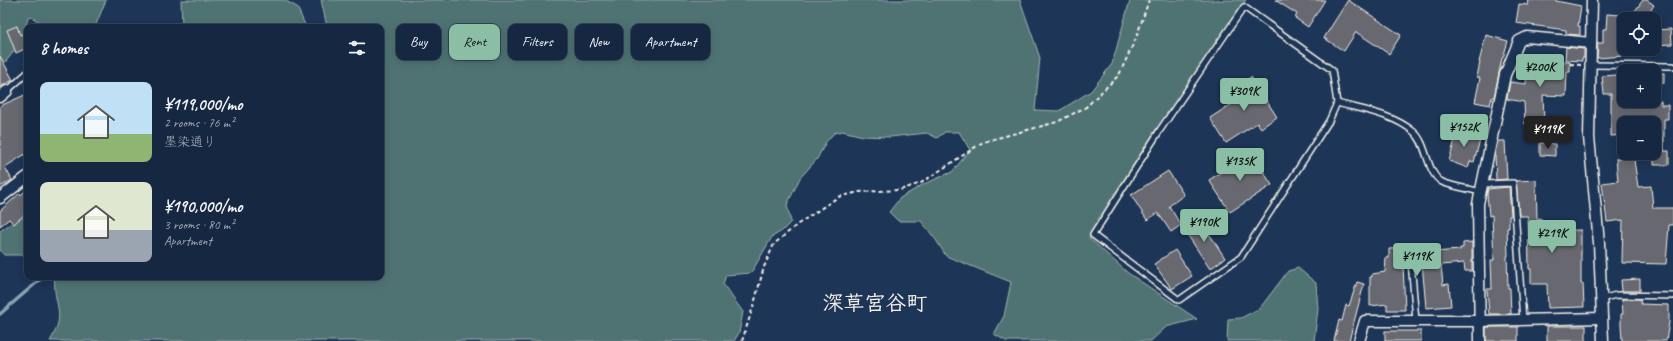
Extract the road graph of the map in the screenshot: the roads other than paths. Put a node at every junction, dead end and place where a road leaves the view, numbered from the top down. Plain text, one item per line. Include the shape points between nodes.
1 (1592, 0) edge
2 (1591, 43) junction
3 (1591, 66) junction
4 (1673, 66) edge
5 (24, 76) edge
6 (3, 94) edge
7 (1337, 103) junction
8 (24, 179) edge
9 (1481, 188) junction
10 (0, 198) edge
11 (1411, 262) dead end
12 (1673, 296) edge
13 (1601, 299) junction
14 (1602, 318) junction
15 (1523, 320) junction
16 (1416, 321) junction
17 (1479, 321) junction
18 (1359, 341) edge
19 (1480, 341) edge
20 (1603, 341) edge

1 - 2 street
2 - 3 street
2 - 9 street via 1527,37 1519,41 1505,75
3 - 4 lane
3 - 13 street via 1589,137 1599,243
5 - 6 lane
7 - 7 lane via 1329,121 1241,257 1179,300 1093,235 1160,130 1244,7 1332,70
7 - 9 lane via 1394,119 1415,133 1423,144 1435,176 1442,182
8 - 10 street
9 - 15 lane via 1513,183
9 - 17 street via 1478,204
11 - 16 lane
12 - 13 lane via 1616,295
13 - 14 street
14 - 15 street
14 - 20 street
15 - 17 street
16 - 17 street
16 - 18 street via 1365,321
17 - 19 street

